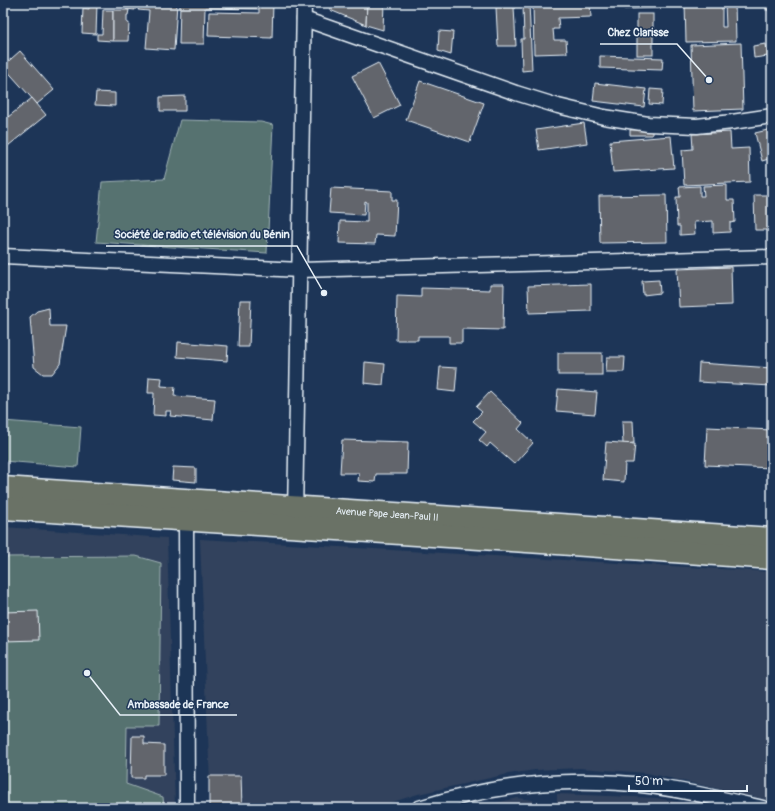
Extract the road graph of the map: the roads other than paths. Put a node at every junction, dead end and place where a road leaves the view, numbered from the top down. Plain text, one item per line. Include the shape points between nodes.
1 (304, 3) edge
2 (304, 19) junction
3 (772, 116) edge
4 (3, 256) edge
5 (772, 257) edge
6 (300, 270) junction
7 (3, 488) edge
8 (3, 508) edge
9 (295, 516) junction
10 (186, 519) junction
11 (772, 539) edge
12 (772, 558) edge
13 (187, 808) edge
14 (419, 808) edge
15 (763, 808) edge

1 - 2 street
2 - 3 street via 516,93 604,117 648,124 697,126
2 - 6 street
4 - 6 street
5 - 6 street
6 - 9 street
7 - 9 main road, Avenue Pape Jean-Paul II
8 - 10 main road, Avenue Pape Jean-Paul II
9 - 10 main road, Avenue Pape Jean-Paul II
9 - 11 main road, Avenue Pape Jean-Paul II
9 - 12 main road, Avenue Pape Jean-Paul II via 557,542
10 - 13 street
14 - 15 street via 510,787 571,782 658,788

